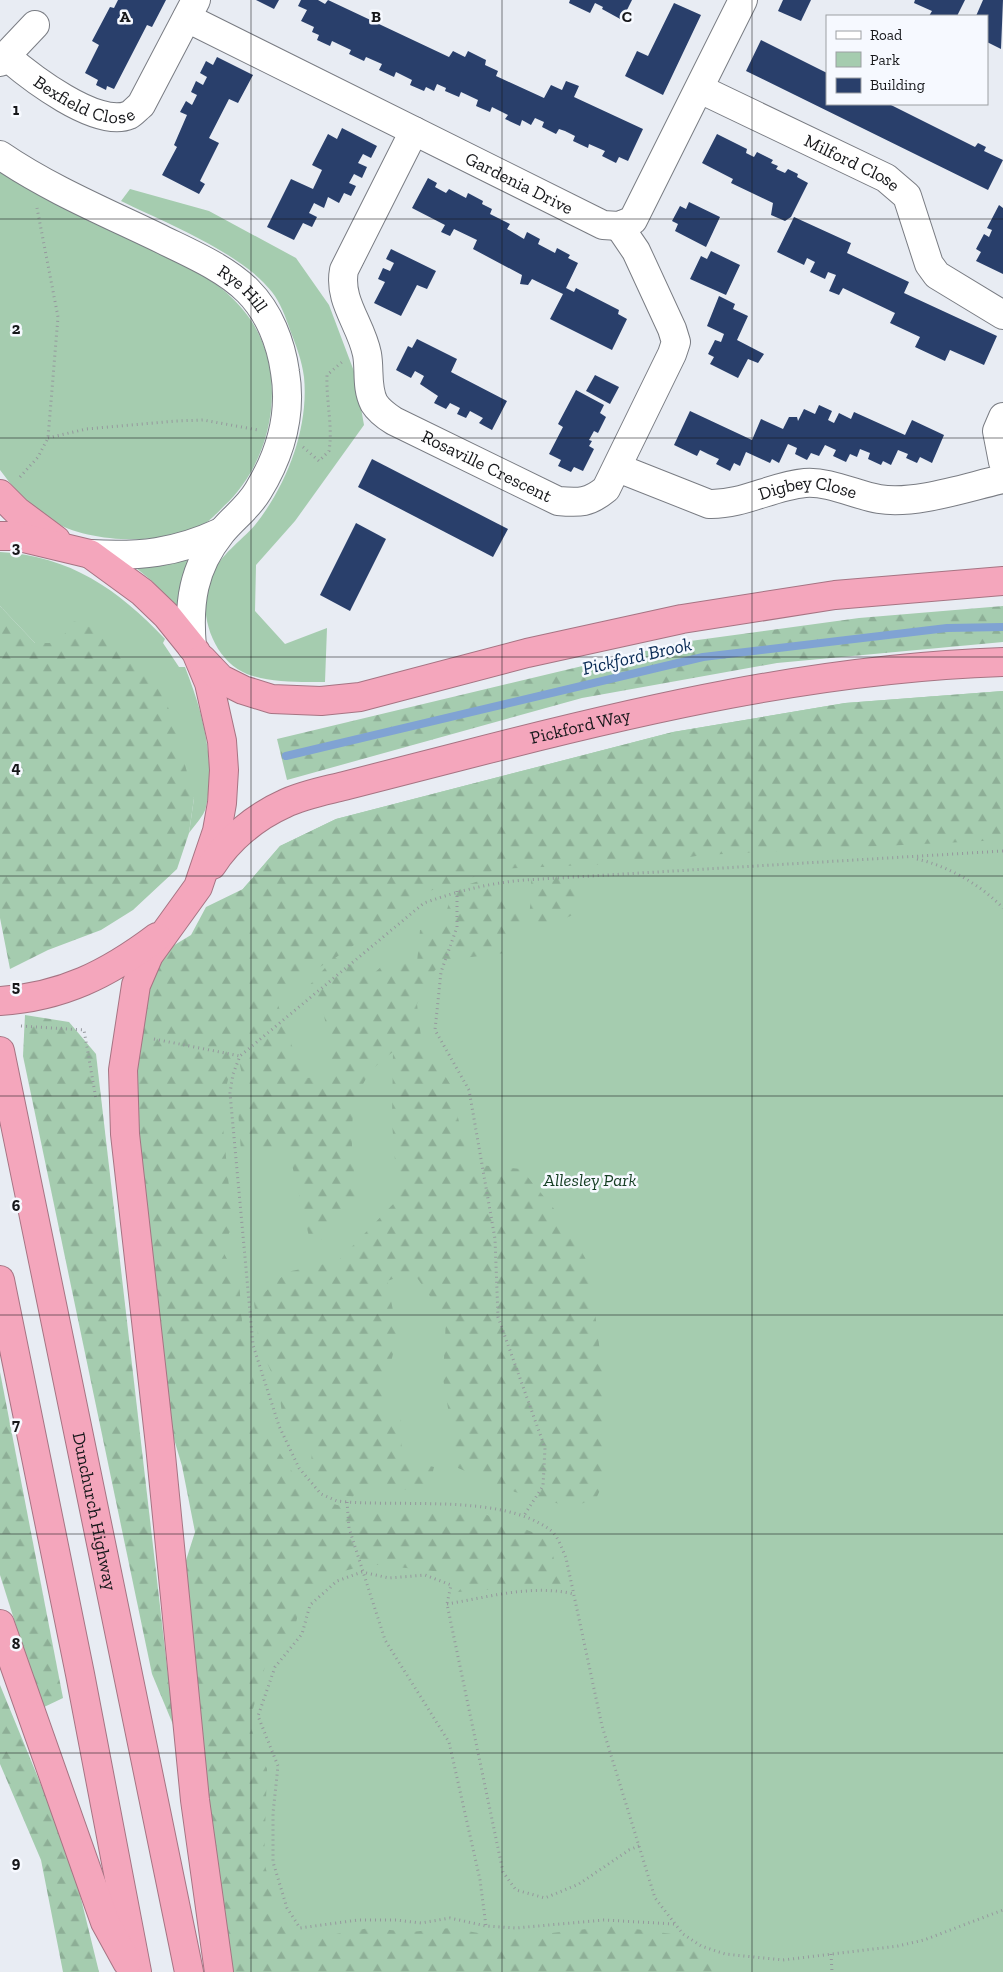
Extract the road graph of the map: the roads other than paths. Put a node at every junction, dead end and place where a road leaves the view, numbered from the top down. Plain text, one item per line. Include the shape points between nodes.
1 (735, 3) edge
2 (191, 9) edge
3 (35, 25) dead end
4 (3, 59) edge
5 (700, 89) junction
6 (414, 131) junction
7 (0, 155) edge
8 (619, 226) junction
9 (1003, 315) edge
10 (1003, 417) edge
11 (1003, 462) edge
12 (618, 468) junction
13 (1003, 479) edge
14 (0, 494) edge
15 (221, 532) junction
16 (0, 536) edge
17 (83, 552) junction
18 (1003, 581) edge
19 (194, 649) junction
20 (1003, 662) edge
21 (198, 887) junction
22 (168, 929) junction
23 (0, 1001) edge
24 (1, 1056) edge
25 (0, 1280) edge
26 (0, 1624) edge
27 (133, 1972) edge
28 (137, 1972) edge
29 (188, 1972) edge
30 (219, 1972) edge

1 - 5 street
2 - 4 street, Bexfield Close via 141,105 129,115 110,116 90,111 60,96
2 - 6 street, Gardenia Drive
3 - 4 street, Bexfield Close
5 - 8 street via 632,220
5 - 9 street, Milford Close via 886,178 900,188 907,196 929,264 936,275
6 - 8 street, Gardenia Drive via 603,225
6 - 12 street, Rosaville Crescent via 344,270 342,283 343,295 354,315 367,353 370,392 381,412 558,502 593,500 606,490
7 - 15 street, Rye Hill via 86,203 222,271 247,291 264,311 281,354 288,391 283,439 258,491
8 - 12 street, Rosaville Crescent via 636,251 676,342
10 - 11 street via 997,431
12 - 13 street, Digbey Close via 709,504 746,500 805,483 881,500 907,499
14 - 17 highway via 40,530
15 - 17 street, Rye Hill via 195,545 162,553 123,556
15 - 19 street, Rye Hill via 202,563 190,601
16 - 17 highway via 15,536
17 - 19 highway via 142,592
18 - 19 highway via 834,596 682,619 527,653 360,697 321,701 272,699 243,690 221,679
19 - 21 highway via 209,683 217,713 224,770 217,832
20 - 21 highway, Pickford Way via 855,675 748,690 637,712 322,792 286,803 261,816 219,855
21 - 22 highway
22 - 23 highway via 98,976 63,991
22 - 30 highway via 149,955 136,986 123,1070 124,1115 196,1800
24 - 29 highway, Dunchurch Highway
25 - 28 highway
26 - 27 highway via 105,1922

